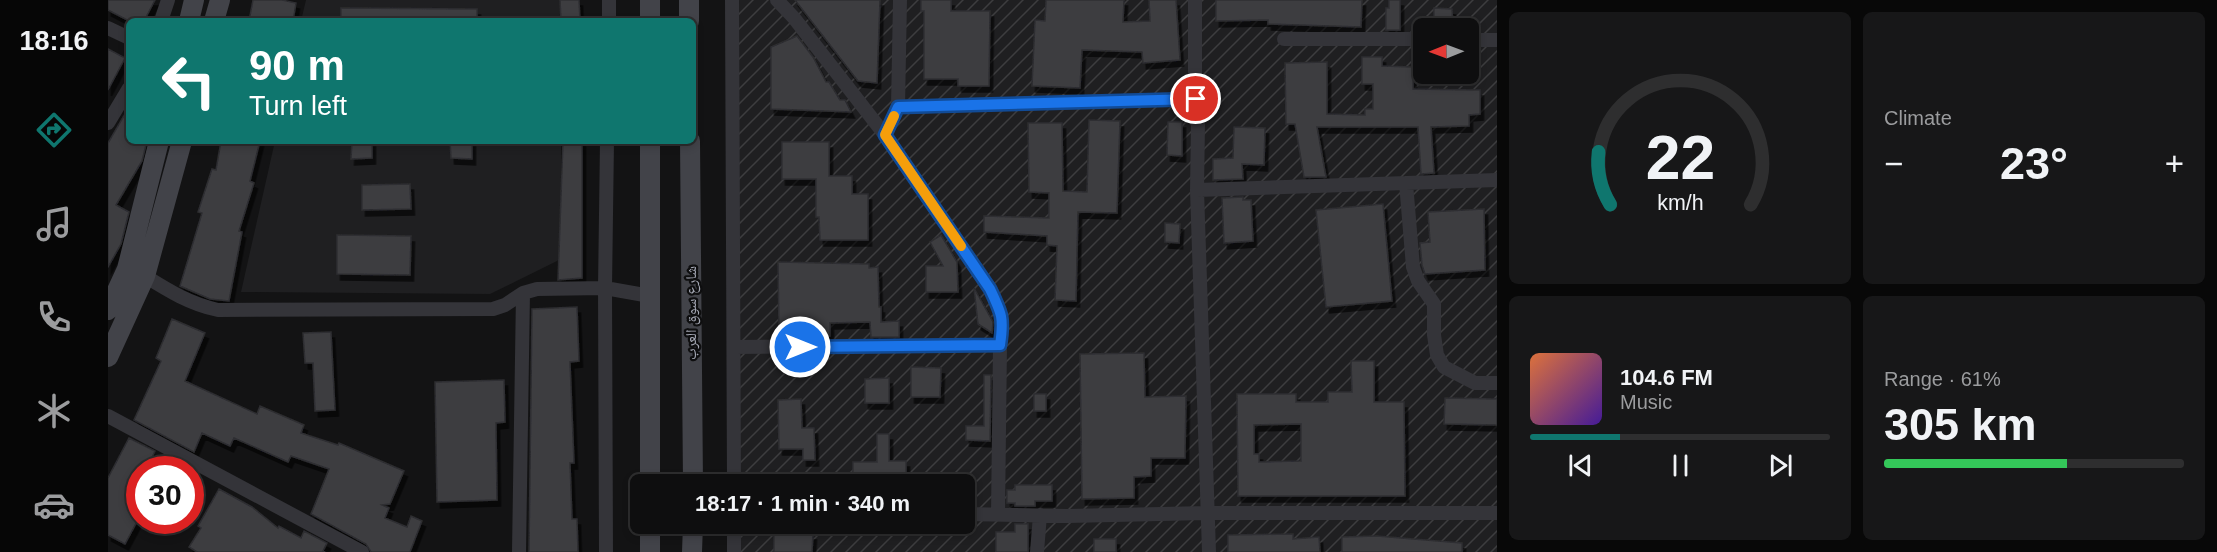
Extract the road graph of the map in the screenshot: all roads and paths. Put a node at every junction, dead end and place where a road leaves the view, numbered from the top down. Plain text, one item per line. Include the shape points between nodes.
1 (168, 0) edge
2 (194, 0) edge
3 (220, 0) edge
4 (609, 0) edge
5 (650, 0) edge
6 (689, 0) edge
7 (732, 0) edge
8 (777, 0) edge
9 (900, 0) edge
10 (1195, 0) edge
11 (162, 18) edge
12 (190, 18) edge
13 (215, 18) edge
14 (609, 18) edge
15 (650, 18) edge
16 (689, 18) edge
17 (108, 28) edge
18 (126, 37) edge
19 (1284, 39) dead end
20 (1413, 39) edge
21 (1479, 40) edge
22 (1497, 40) edge
23 (126, 93) edge
24 (1196, 99) junction
25 (898, 107) junction
26 (108, 123) edge
27 (885, 135) junction
28 (158, 144) edge
29 (181, 144) edge
30 (607, 144) edge
31 (650, 144) edge
32 (690, 144) edge
33 (1497, 180) edge
34 (1406, 183) junction
35 (1197, 190) junction
36 (145, 276) junction
37 (605, 288) junction
38 (523, 293) junction
39 (650, 296) junction
40 (108, 310) edge
41 (1000, 345) junction
42 (734, 348) junction
43 (108, 357) edge
44 (1497, 383) edge
45 (108, 416) edge
46 (650, 474) edge
47 (693, 474) edge
48 (734, 474) edge
49 (1207, 513) junction
50 (1497, 513) edge
51 (975, 514) edge
52 (998, 514) junction
53 (1040, 515) junction
54 (650, 534) edge
55 (693, 534) edge
56 (734, 534) edge
57 (362, 552) edge
58 (519, 552) edge
59 (606, 552) edge
60 (650, 552) edge
61 (692, 552) edge
62 (734, 552) edge
63 (1037, 552) edge
64 (1209, 552) edge

1 - 11 street
2 - 12 main road
3 - 13 main road
4 - 14 street
5 - 15 main road
6 - 16 main road
7 - 42 street
8 - 27 street
9 - 25 street
10 - 24 street
17 - 18 street
19 - 20 street
21 - 22 street
23 - 26 street
24 - 25 street
24 - 35 street
25 - 27 street
27 - 41 street via 990,289 1002,315
28 - 40 main road via 127,268
29 - 36 main road
30 - 37 street
31 - 39 main road
32 - 47 main road, شارع سوق العرب
33 - 34 street
34 - 35 street
34 - 44 street via 1413,267 1434,304 1437,354 1444,367 1475,383
35 - 49 street
36 - 38 street via 197,306 218,310 493,309
36 - 43 main road
37 - 38 street via 537,289
37 - 39 street
37 - 59 street
38 - 58 street
39 - 46 main road
41 - 42 street
41 - 52 street
42 - 48 street
45 - 57 street
49 - 50 street
49 - 53 street
49 - 64 street
51 - 52 street
52 - 53 street
53 - 63 street
54 - 60 main road
55 - 61 main road
56 - 62 street

